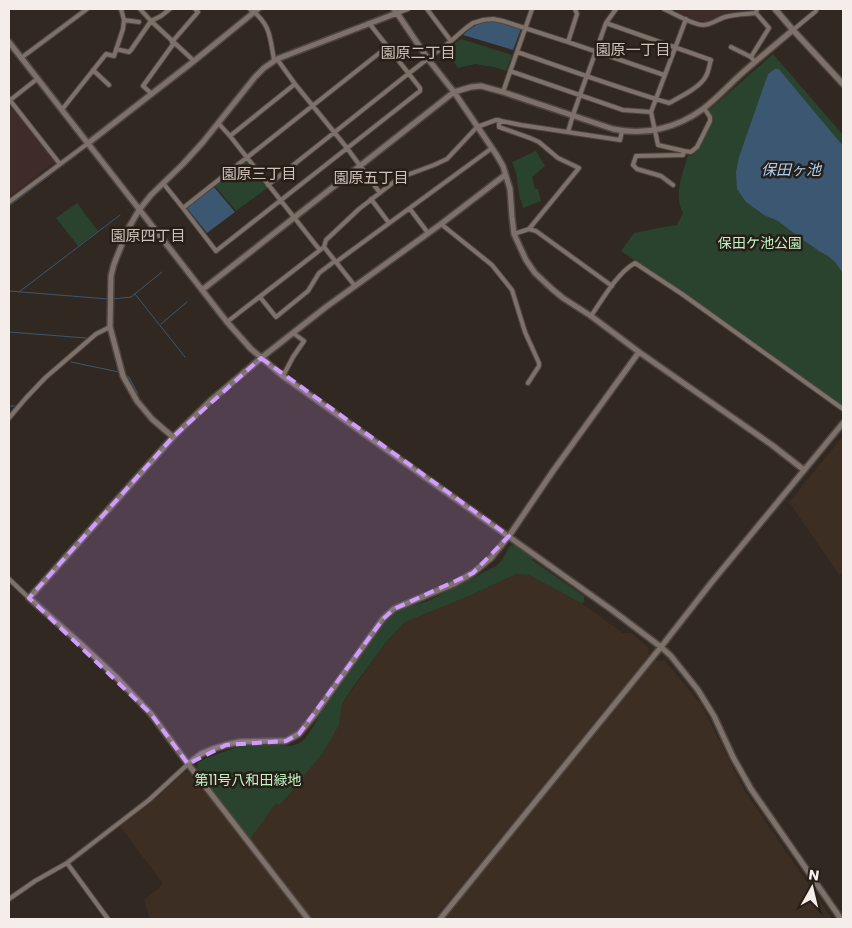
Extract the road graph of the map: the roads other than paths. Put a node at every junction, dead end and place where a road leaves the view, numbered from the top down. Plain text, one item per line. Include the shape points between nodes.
1 (87, 9) edge
2 (121, 9) edge
3 (140, 9) edge
4 (170, 9) edge
5 (195, 9) edge
6 (408, 9) edge
7 (427, 9) edge
8 (532, 9) edge
9 (575, 9) edge
10 (616, 9) edge
11 (664, 9) edge
12 (775, 9) edge
13 (816, 9) edge
14 (254, 10) edge
15 (395, 11) edge
16 (756, 11) edge
17 (812, 11) edge
18 (686, 19) junction
19 (124, 20) junction
20 (139, 22) dead end
21 (151, 22) junction
22 (369, 23) junction
23 (606, 23) junction
24 (525, 28) junction
25 (793, 30) junction
26 (451, 41) junction
27 (9, 42) edge
28 (568, 42) junction
29 (173, 43) junction
30 (387, 47) junction
31 (675, 47) junction
32 (731, 47) dead end
33 (116, 49) junction
34 (517, 52) junction
35 (595, 52) junction
36 (751, 57) junction
37 (21, 58) junction
38 (428, 59) junction
39 (276, 60) junction
40 (194, 62) junction
41 (755, 62) junction
42 (93, 70) junction
43 (510, 71) junction
44 (408, 74) junction
45 (664, 75) junction
46 (587, 76) junction
47 (37, 79) junction
48 (295, 84) junction
49 (843, 84) edge
50 (109, 86) dead end
51 (454, 92) junction
52 (503, 92) junction
53 (152, 94) junction
54 (580, 95) junction
55 (656, 99) junction
56 (9, 100) edge
57 (313, 106) junction
58 (704, 108) junction
59 (61, 109) junction
60 (651, 112) junction
61 (573, 115) junction
62 (499, 120) junction
63 (219, 124) junction
64 (477, 127) junction
65 (655, 130) junction
66 (622, 131) junction
67 (334, 132) junction
68 (568, 132) junction
69 (230, 136) junction
70 (87, 144) junction
71 (347, 148) junction
72 (492, 148) junction
73 (684, 151) junction
74 (246, 158) junction
75 (60, 164) junction
76 (360, 166) junction
77 (505, 175) junction
78 (163, 183) junction
79 (268, 185) junction
80 (673, 185) dead end
81 (380, 193) junction
82 (371, 199) junction
83 (280, 200) junction
84 (9, 202) edge
85 (183, 208) junction
86 (410, 209) junction
87 (139, 210) junction
88 (294, 217) junction
89 (390, 223) junction
90 (440, 224) junction
91 (529, 229) junction
92 (428, 233) junction
93 (514, 234) junction
94 (324, 247) junction
95 (319, 250) junction
96 (335, 262) junction
97 (355, 286) junction
98 (612, 286) junction
99 (202, 290) junction
100 (260, 297) junction
101 (591, 316) junction
102 (227, 322) junction
103 (110, 328) junction
104 (293, 333) junction
105 (639, 352) junction
106 (261, 358) junction
107 (283, 376) junction
108 (528, 383) dead end
109 (843, 409) edge
110 (9, 418) edge
111 (843, 423) edge
112 (173, 437) junction
113 (804, 470) junction
114 (509, 536) junction
115 (9, 579) edge
116 (29, 598) junction
117 (661, 646) junction
118 (188, 764) junction
119 (66, 863) junction
120 (9, 899) edge
121 (108, 919) edge
122 (308, 919) edge
123 (440, 919) edge
124 (841, 919) edge

1 - 37 street
2 - 19 street
3 - 21 street
4 - 21 street
5 - 29 street via 198,12
6 - 15 street
7 - 26 street
8 - 24 street
9 - 28 street via 577,14
10 - 23 street
11 - 18 street
12 - 25 main road
13 - 17 street via 816,12
14 - 39 street via 269,30
14 - 40 street
15 - 22 street
15 - 38 street
16 - 18 street via 705,25
16 - 36 street via 769,28
17 - 25 street
18 - 31 street
19 - 20 street
19 - 33 street
21 - 29 street
21 - 33 street via 129,52
22 - 30 street
22 - 39 street
23 - 31 street
23 - 35 street
24 - 26 street via 503,20 483,20 466,28
24 - 28 street
24 - 34 street
25 - 41 street
25 - 49 main road
26 - 38 street
27 - 37 street
28 - 35 street
29 - 40 street
29 - 53 street via 143,86
30 - 44 street
30 - 57 street
31 - 45 street
31 - 55 street via 711,60 706,76 691,91 669,103
32 - 36 street
33 - 42 street via 114,56 106,54
34 - 43 street
34 - 46 street
35 - 45 street
35 - 46 street
36 - 41 street
37 - 47 street
38 - 44 street
38 - 51 street
39 - 48 street
39 - 63 street via 255,78
40 - 53 street
41 - 58 street
42 - 50 street
42 - 59 street
43 - 52 street
43 - 54 street
44 - 67 street
44 - 71 street via 420,91
45 - 55 street
46 - 54 street
46 - 55 street
47 - 56 street
47 - 59 street
48 - 57 street
48 - 69 street
51 - 52 street via 481,86
51 - 64 street
51 - 76 street
52 - 61 street
53 - 70 street
54 - 60 street via 623,110
54 - 61 street
55 - 60 street
56 - 75 street
57 - 67 street
57 - 74 street
58 - 65 street via 686,120
58 - 73 street via 710,117 708,126 697,147 691,152
59 - 70 street
60 - 65 street
61 - 66 street
61 - 68 street
62 - 64 street
62 - 68 street
62 - 91 street via 499,127 539,142 558,158 579,168
63 - 69 street
63 - 78 street
64 - 72 street
64 - 81 street via 446,159 399,178
65 - 66 street
65 - 73 street via 658,145
66 - 68 street via 620,140
67 - 71 street
67 - 79 street
69 - 74 street
70 - 75 street
70 - 87 street
71 - 76 street
71 - 83 street
72 - 77 street
72 - 86 street
73 - 80 street via 683,155 636,156 634,160 633,165 638,169 661,176
74 - 79 street
74 - 85 street
75 - 84 street
76 - 81 street
76 - 88 street
77 - 90 street
77 - 93 street via 510,189
78 - 85 street
78 - 87 street
79 - 83 street
81 - 82 street
82 - 89 street
82 - 94 street via 326,240
83 - 85 street via 216,251
83 - 88 street
86 - 89 street
86 - 92 street
87 - 99 street
87 - 103 street via 128,229 111,276
88 - 95 street
88 - 99 street
89 - 96 street
90 - 92 street
90 - 108 street via 492,264 512,290 539,363
91 - 93 street
91 - 98 street
92 - 97 street
93 - 101 street via 526,260 539,277
94 - 95 street
94 - 96 street
95 - 100 street
96 - 97 street
96 - 100 street via 319,273 308,292 276,316
97 - 104 street
98 - 101 street
98 - 109 street via 635,262
99 - 102 street
100 - 102 street
101 - 105 street
102 - 106 street
103 - 110 street via 96,334 46,378
103 - 112 street via 123,376 137,401
104 - 106 street
104 - 107 street via 304,341
105 - 113 street
105 - 114 street
106 - 107 street
106 - 112 street
107 - 114 street
111 - 113 street
112 - 116 street
113 - 117 street
114 - 117 street
114 - 118 street via 473,573 394,609 382,619 314,717 298,734 286,741 226,745 201,754
115 - 116 street
116 - 118 street via 151,714
117 - 123 street
117 - 124 street via 698,690 751,789
118 - 119 street via 149,800
118 - 122 street
119 - 120 street
119 - 121 street

